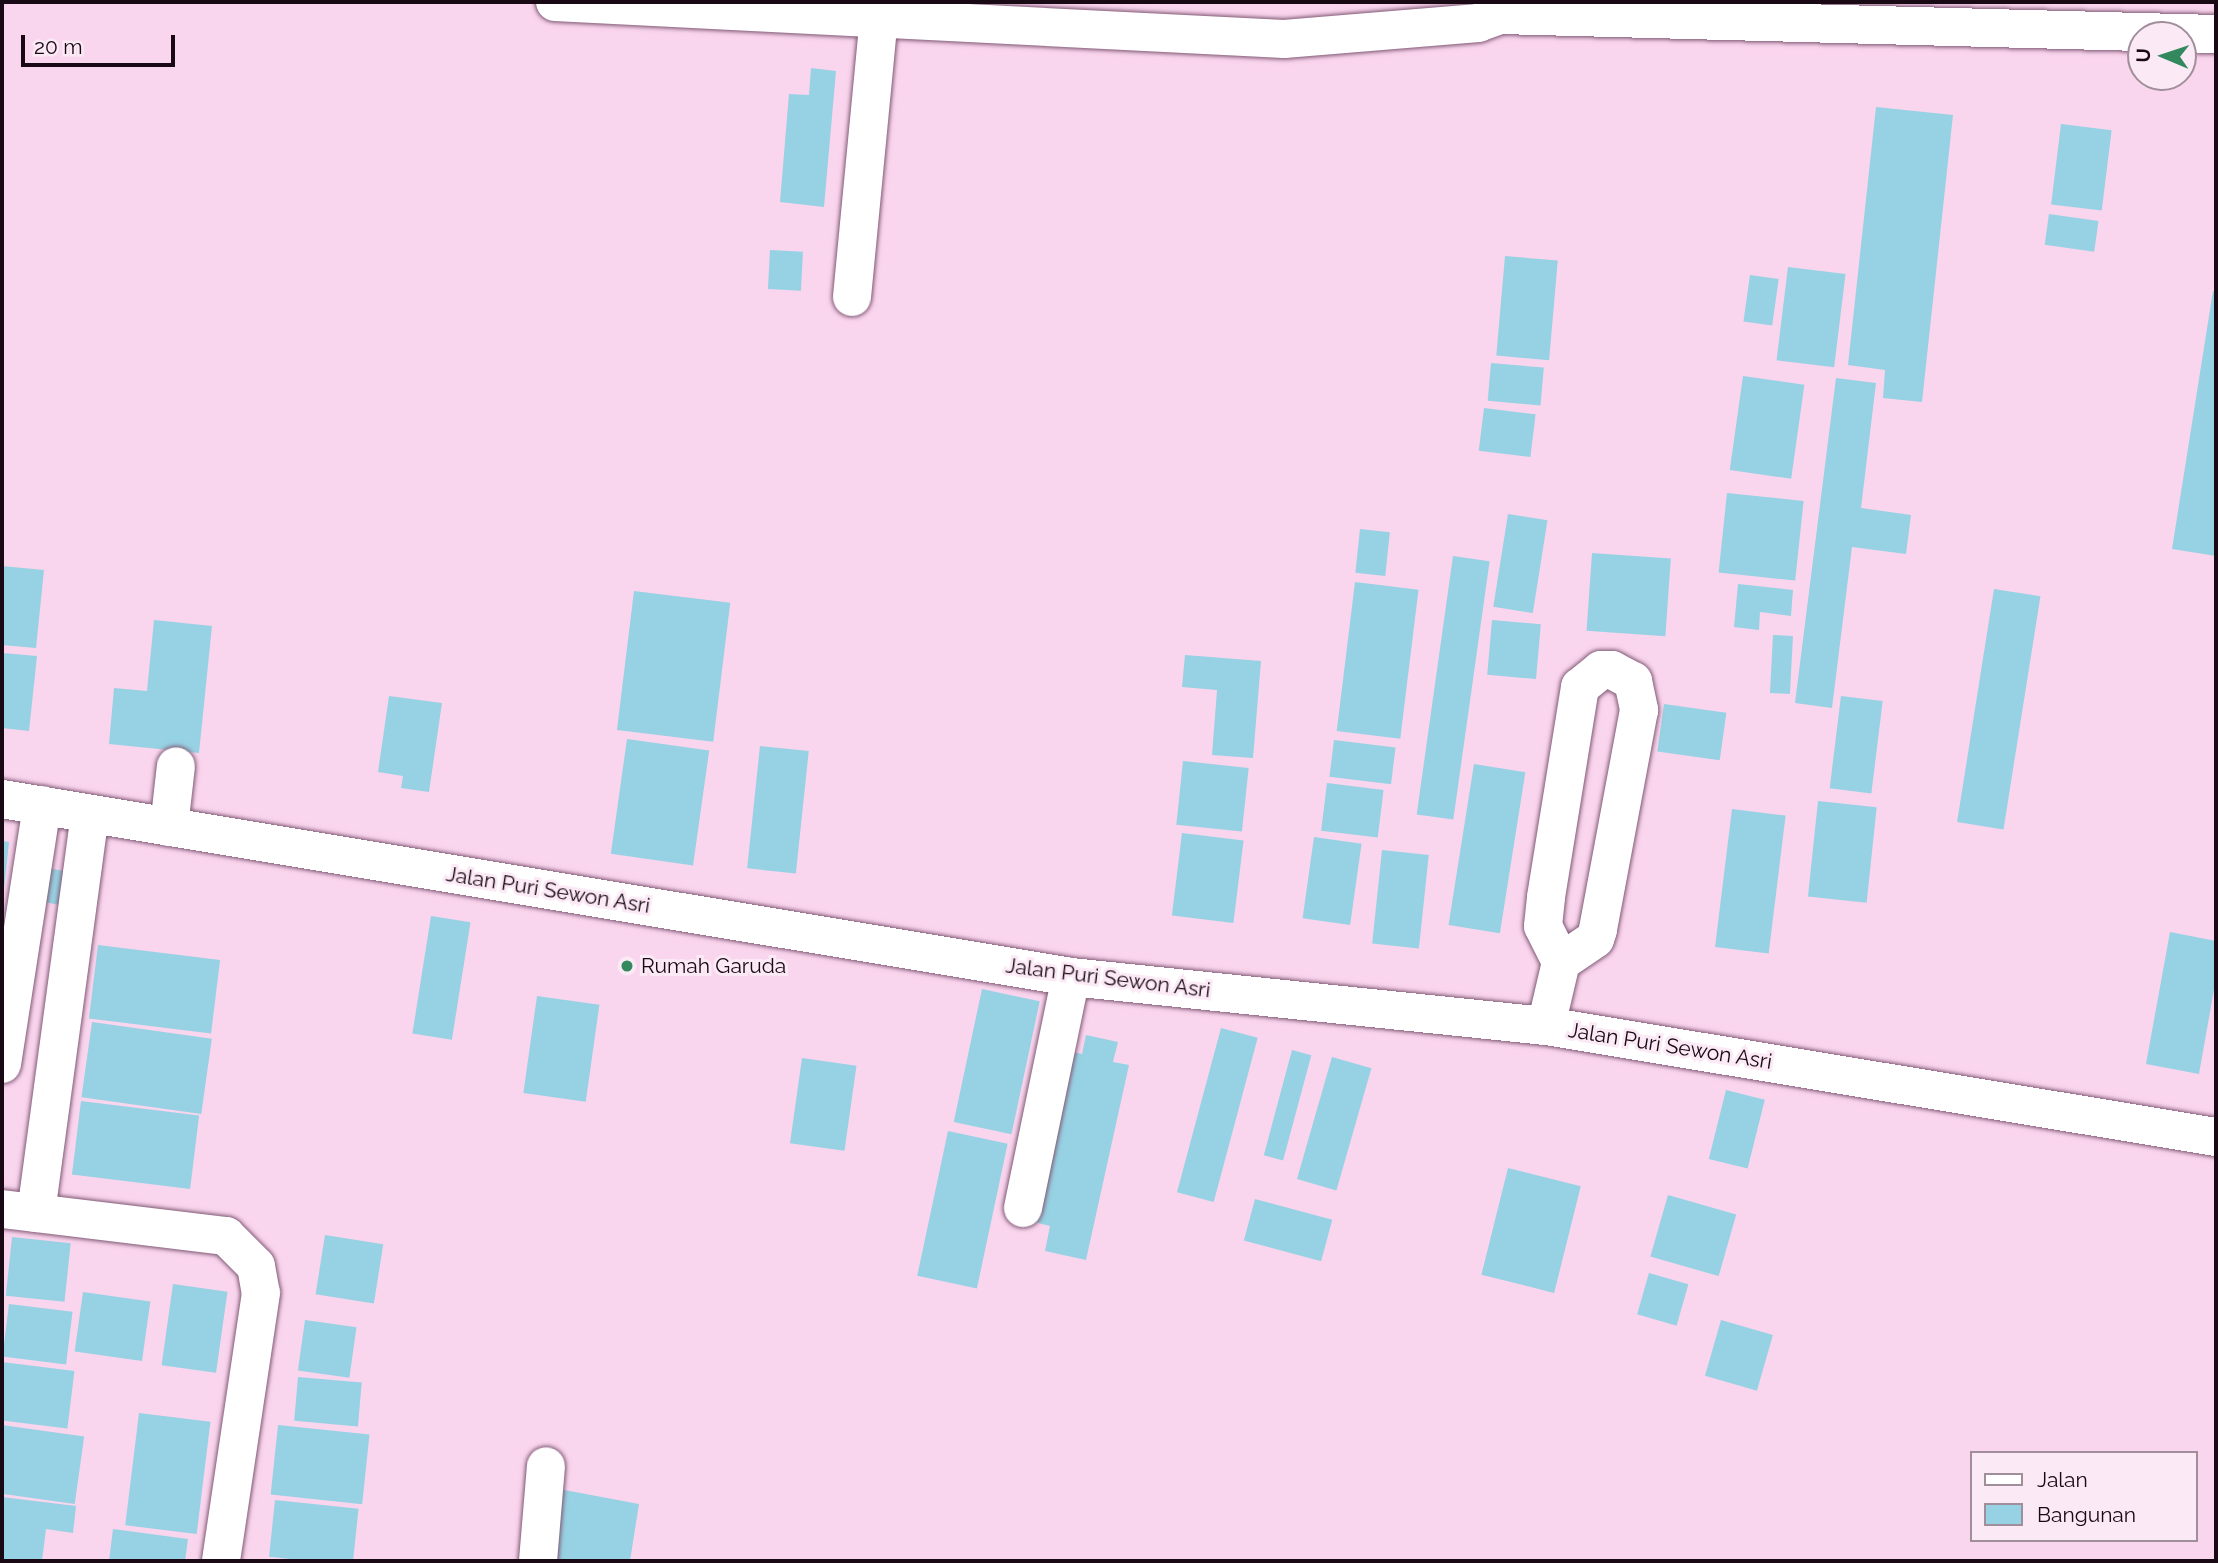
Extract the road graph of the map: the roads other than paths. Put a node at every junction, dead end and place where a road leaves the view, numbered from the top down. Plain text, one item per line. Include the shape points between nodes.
1 (576, 3) edge
2 (1505, 8) edge
3 (1822, 11) edge
4 (1070, 14) edge
5 (879, 18) junction
6 (2216, 34) edge
7 (852, 296) dead end
8 (176, 766) dead end
9 (1566, 773) junction
10 (1625, 779) junction
11 (2, 799) edge
12 (42, 806) junction
13 (90, 815) junction
14 (169, 827) junction
15 (21, 933) junction
16 (71, 941) junction
17 (1561, 962) junction
18 (1071, 977) junction
19 (1546, 1026) junction
20 (2, 1064) edge
21 (2, 1080) edge
22 (53, 1088) junction
23 (2216, 1137) edge
24 (1023, 1208) dead end
25 (19, 1211) edge
26 (546, 1466) dead end
27 (221, 1561) edge
28 (538, 1561) edge

1 - 5 street
2 - 3 street
2 - 4 street via 1478,23 1284,39
3 - 6 street
4 - 5 street
5 - 7 street
8 - 14 street
9 - 10 street
9 - 10 street via 1580,687 1601,670 1612,670 1633,681 1638,702
9 - 17 street via 1543,926
10 - 17 street via 1595,939
11 - 12 street, Jalan Puri Sewon Asri
12 - 13 street, Jalan Puri Sewon Asri
12 - 15 street
13 - 14 street, Jalan Puri Sewon Asri
13 - 16 street
14 - 18 street, Jalan Puri Sewon Asri
15 - 16 street
15 - 20 street
16 - 22 street
17 - 19 street
18 - 19 street, Jalan Puri Sewon Asri
18 - 24 street
19 - 23 street, Jalan Puri Sewon Asri
21 - 22 street
22 - 25 street
25 - 27 street via 226,1236 256,1266 261,1293
26 - 28 street

